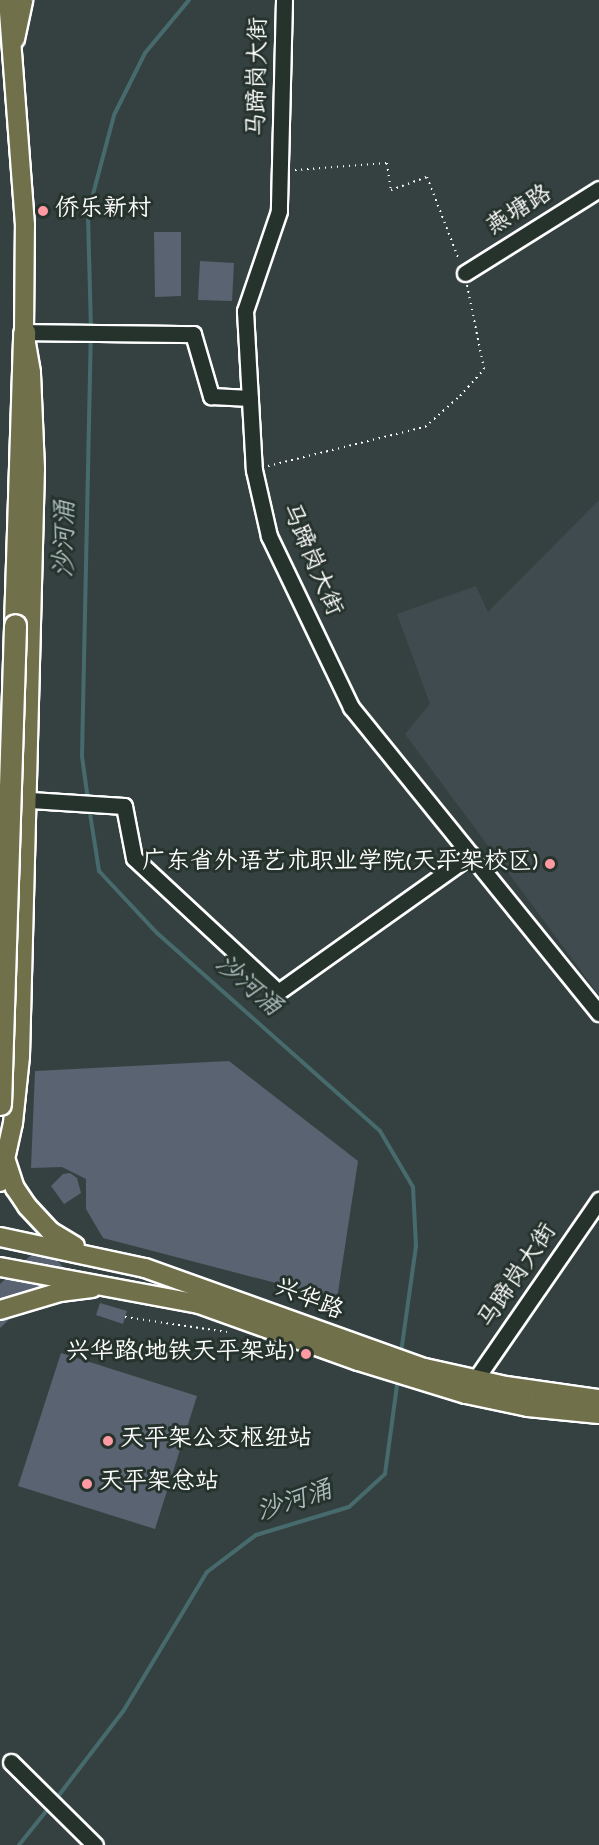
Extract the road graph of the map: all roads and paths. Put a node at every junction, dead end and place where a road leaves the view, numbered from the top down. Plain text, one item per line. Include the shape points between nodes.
1 (8, 0) edge
2 (23, 0) edge
3 (284, 0) edge
4 (12, 52) junction
5 (280, 171) junction
6 (599, 189) edge
7 (465, 273) junction
8 (24, 332) junction
9 (250, 398) junction
10 (254, 470) junction
11 (30, 799) junction
12 (0, 800) edge
13 (471, 855) junction
14 (599, 1013) edge
15 (0, 1104) edge
16 (6, 1159) junction
17 (0, 1182) edge
18 (599, 1200) edge
19 (0, 1237) edge
20 (90, 1255) junction
21 (0, 1267) edge
22 (115, 1286) junction
23 (0, 1310) edge
24 (125, 1317) dead end
25 (227, 1332) dead end
26 (360, 1355) junction
27 (421, 1374) junction
28 (475, 1380) junction
29 (599, 1399) edge
30 (599, 1414) edge
31 (12, 1762) dead end
32 (95, 1845) edge

1 - 4 main road
2 - 4 main road
3 - 5 street, 马蹄岗大街
4 - 8 main road via 26,225
5 - 7 path via 387,163 391,190 427,177
5 - 9 street, 马蹄岗大街 via 279,211 245,311
6 - 7 street, 燕塘路
7 - 10 path via 484,369 460,396 425,427
8 - 9 street via 193,334 211,396
8 - 11 main road via 31,372 35,470
8 - 15 highway, bridge
9 - 10 street, 马蹄岗大街
10 - 13 street, 马蹄岗大街 via 270,536 351,707
11 - 12 street
11 - 13 street via 62,805 123,806 134,858 278,993
11 - 16 main road via 20,1056
13 - 14 street, 马蹄岗大街
16 - 17 main road
16 - 20 main road via 15,1188 27,1206 50,1231
18 - 28 street, 马蹄岗大街
19 - 20 main road, 兴华路
20 - 26 main road, 兴华路 via 237,1299
21 - 22 main road, 兴华路
22 - 23 main road via 60,1292
22 - 26 main road, 兴华路 via 232,1314
24 - 25 path
26 - 27 main road, 兴华路
27 - 28 main road, 兴华路
27 - 30 main road, 兴华路 via 494,1401
28 - 29 main road, 兴华路
31 - 32 street

